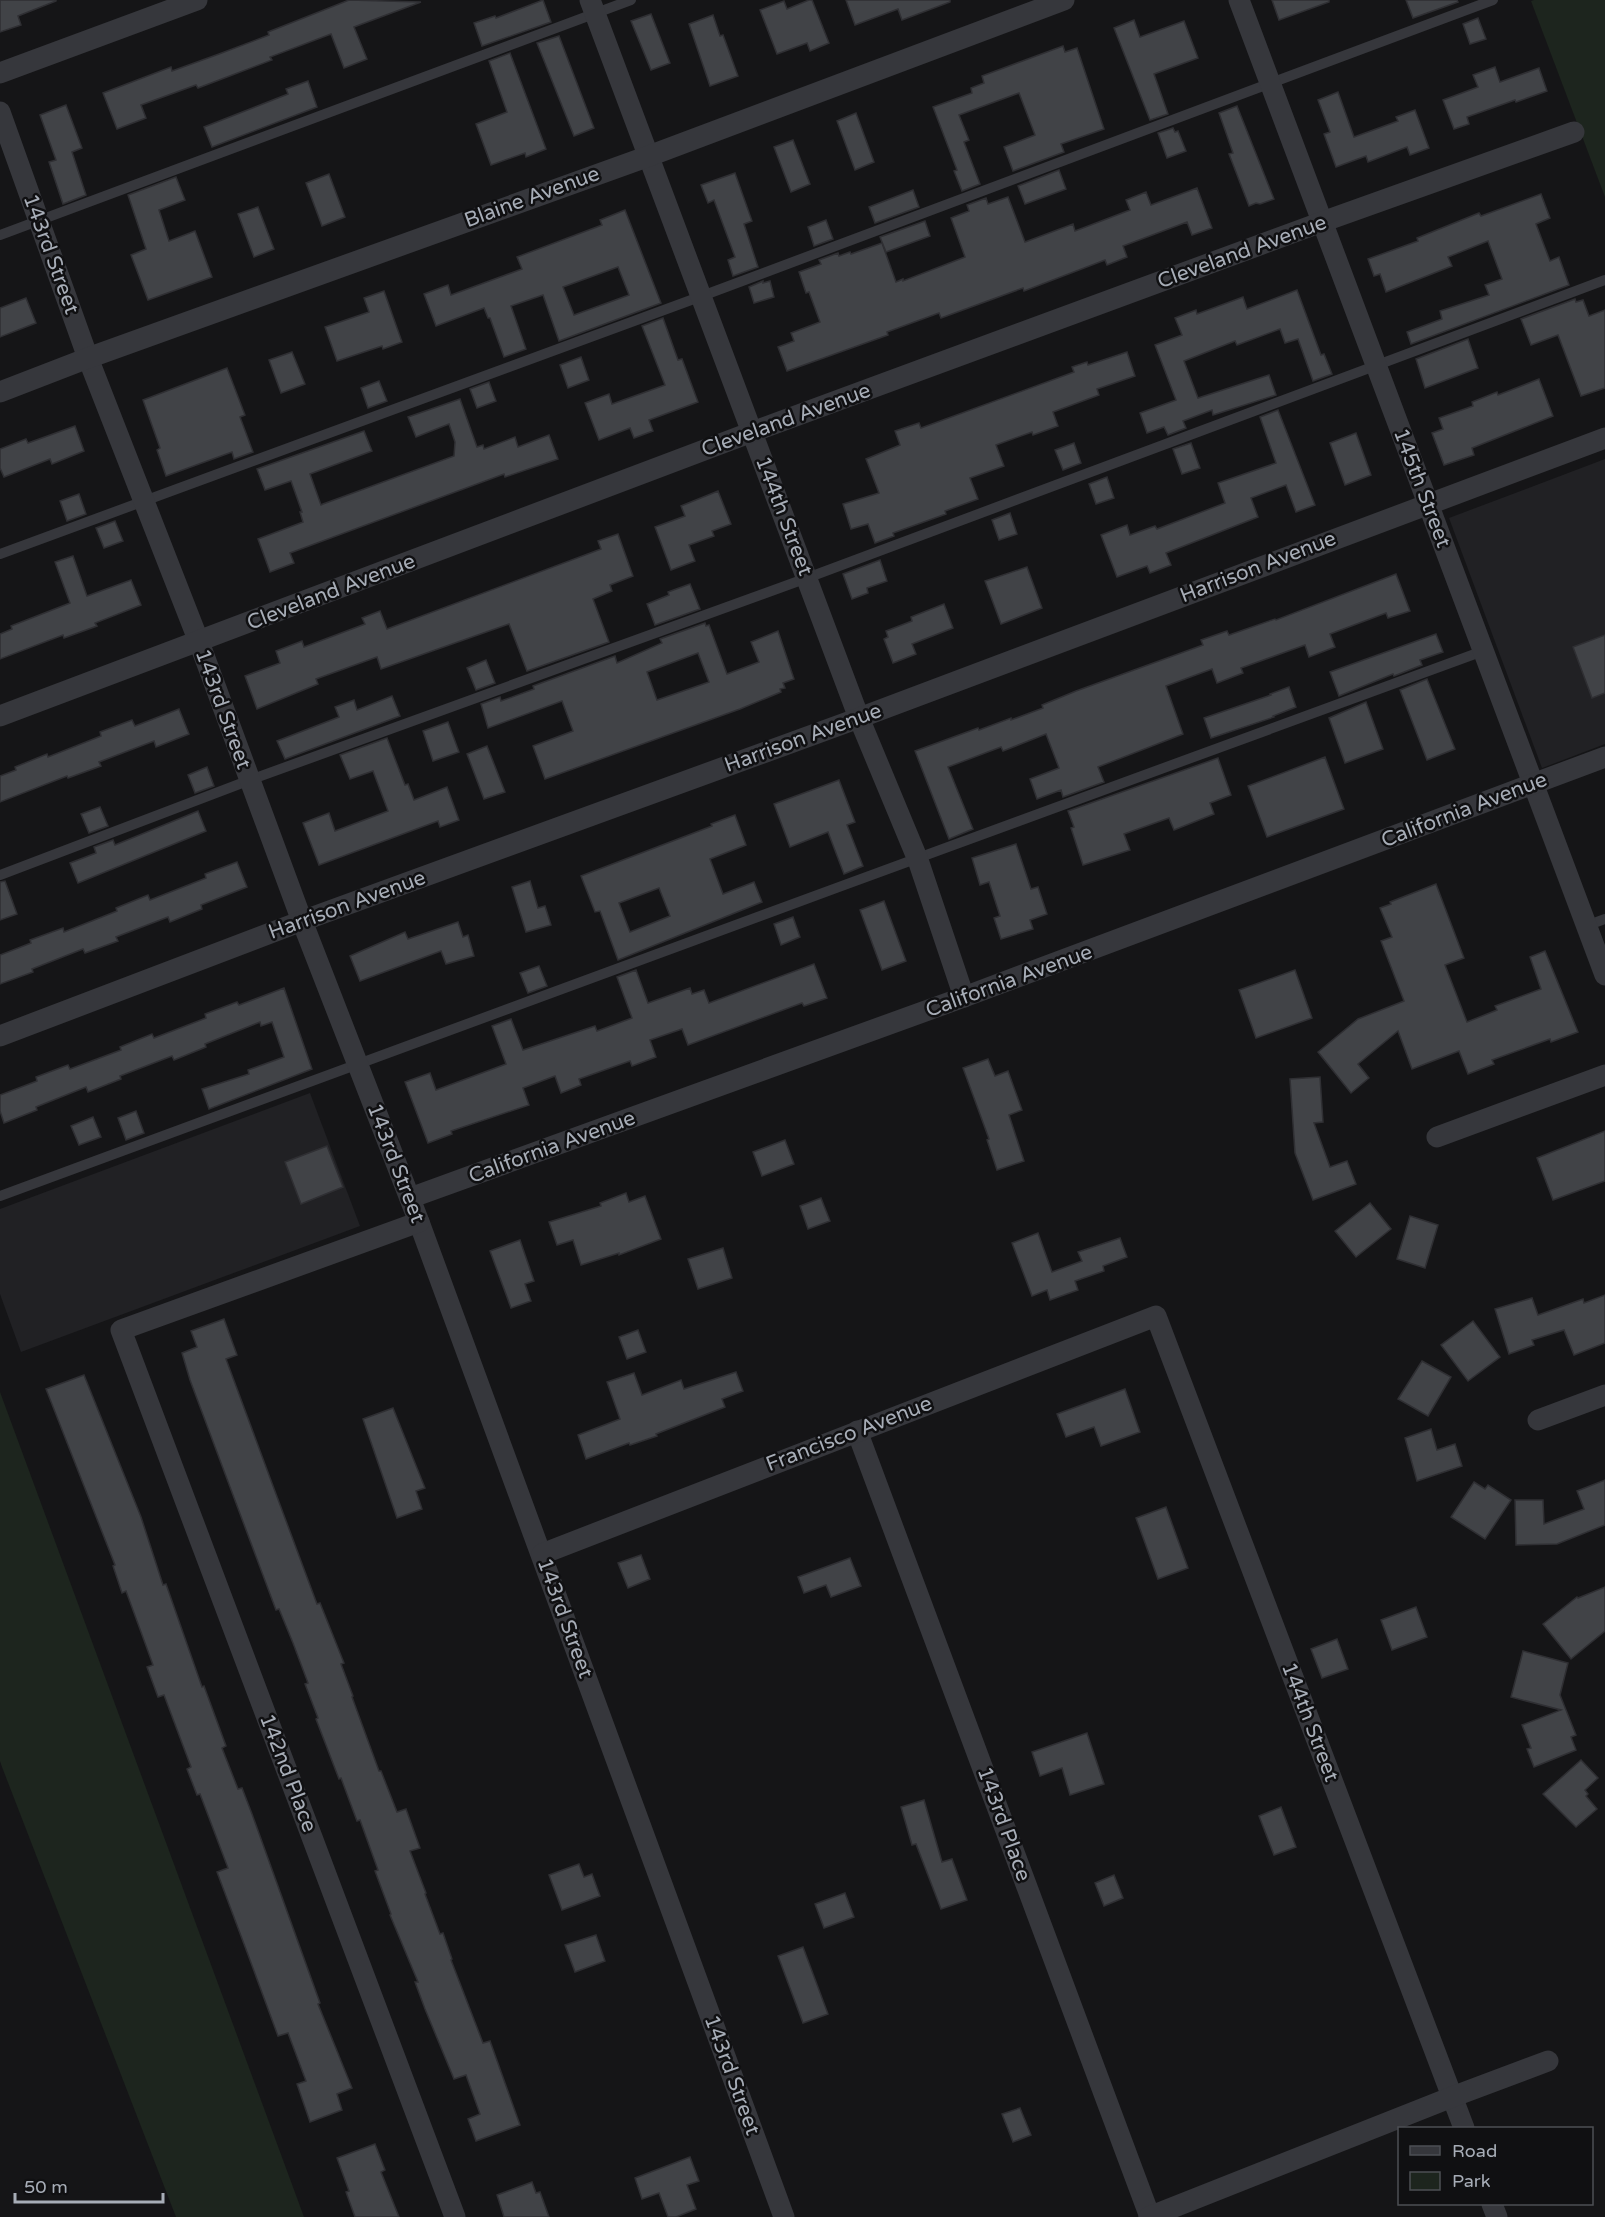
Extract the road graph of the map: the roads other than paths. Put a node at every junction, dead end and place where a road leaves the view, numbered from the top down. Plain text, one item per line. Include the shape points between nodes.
1 (197, 0) edge
2 (631, 0) edge
3 (1064, 0) edge
4 (1239, 0) edge
5 (1493, 0) edge
6 (593, 7) edge
7 (0, 74) edge
8 (1270, 84) junction
9 (0, 112) edge
10 (1574, 132) dead end
11 (649, 156) junction
12 (39, 220) junction
13 (1322, 222) junction
14 (0, 235) edge
15 (1605, 280) edge
16 (702, 296) junction
17 (88, 358) junction
18 (1376, 366) junction
19 (0, 392) edge
20 (752, 432) junction
21 (1605, 438) edge
22 (144, 500) junction
23 (1428, 503) junction
24 (0, 554) edge
25 (807, 578) junction
26 (199, 642) junction
27 (1483, 651) junction
28 (0, 716) edge
29 (859, 718) junction
30 (1605, 757) edge
31 (250, 780) junction
32 (1533, 784) junction
33 (918, 860) junction
34 (0, 875) edge
35 (302, 921) junction
36 (1596, 923) edge
37 (1605, 975) edge
38 (964, 998) junction
39 (0, 1036) edge
40 (357, 1063) junction
41 (1605, 1075) edge
42 (1437, 1137) dead end
43 (0, 1196) edge
44 (410, 1198) junction
45 (419, 1222) junction
46 (1156, 1316) joint
47 (1605, 1395) edge
48 (1538, 1420) dead end
49 (857, 1431) junction
50 (542, 1554) junction
51 (1548, 2061) dead end
52 (1452, 2097) junction
53 (1464, 2127) edge
54 (455, 2217) edge
55 (784, 2217) edge
56 (1150, 2217) edge

1 - 7 street
2 - 6 lane
3 - 11 street, Blaine Avenue
4 - 8 street, 145th Street
5 - 8 lane
6 - 11 street, 144th Street
6 - 12 lane
8 - 13 street, 145th Street
8 - 16 lane
9 - 12 street, 143rd Street
10 - 13 street, Cleveland Avenue
11 - 16 street, 144th Street
11 - 17 street, Blaine Avenue
12 - 14 lane
12 - 17 street, 143rd Street
13 - 18 street, 145th Street
13 - 20 street, Cleveland Avenue
15 - 18 lane
16 - 20 street, 144th Street
16 - 22 lane
17 - 19 street, Blaine Avenue
17 - 22 street, 143rd Street
18 - 23 street, 145th Street
18 - 25 lane
20 - 25 street, 144th Street
20 - 26 street, Cleveland Avenue
21 - 23 street, Harrison Avenue
22 - 24 lane
22 - 26 street, 143rd Street
23 - 27 street, 145th Street
23 - 29 street, Harrison Avenue
25 - 29 street, 144th Street
25 - 31 lane
26 - 28 street, Cleveland Avenue
26 - 31 street, 143rd Street
27 - 32 street, 145th Street
27 - 33 lane
29 - 33 street, 144th Street
29 - 35 street, Harrison Avenue
30 - 32 street, California Avenue
31 - 34 lane
31 - 35 street, 143rd Street
32 - 36 street, 145th Street
32 - 38 street, California Avenue
33 - 38 street, 144th Street
33 - 40 lane
35 - 39 street, Harrison Avenue
35 - 40 street, 143rd Street
36 - 37 street, 145th Street
38 - 44 street, California Avenue
40 - 43 lane
40 - 44 street, 143rd Street
41 - 42 street
44 - 45 street, 143rd Street
45 - 50 street, 143rd Street
45 - 54 street, 142nd Place via 121,1330
46 - 49 street, Francisco Avenue
46 - 52 street, 144th Street
47 - 48 street
49 - 50 street, Francisco Avenue
49 - 56 street, 143rd Place
50 - 55 street, 143rd Street
51 - 52 street
52 - 53 street, 144th Street
52 - 56 street

